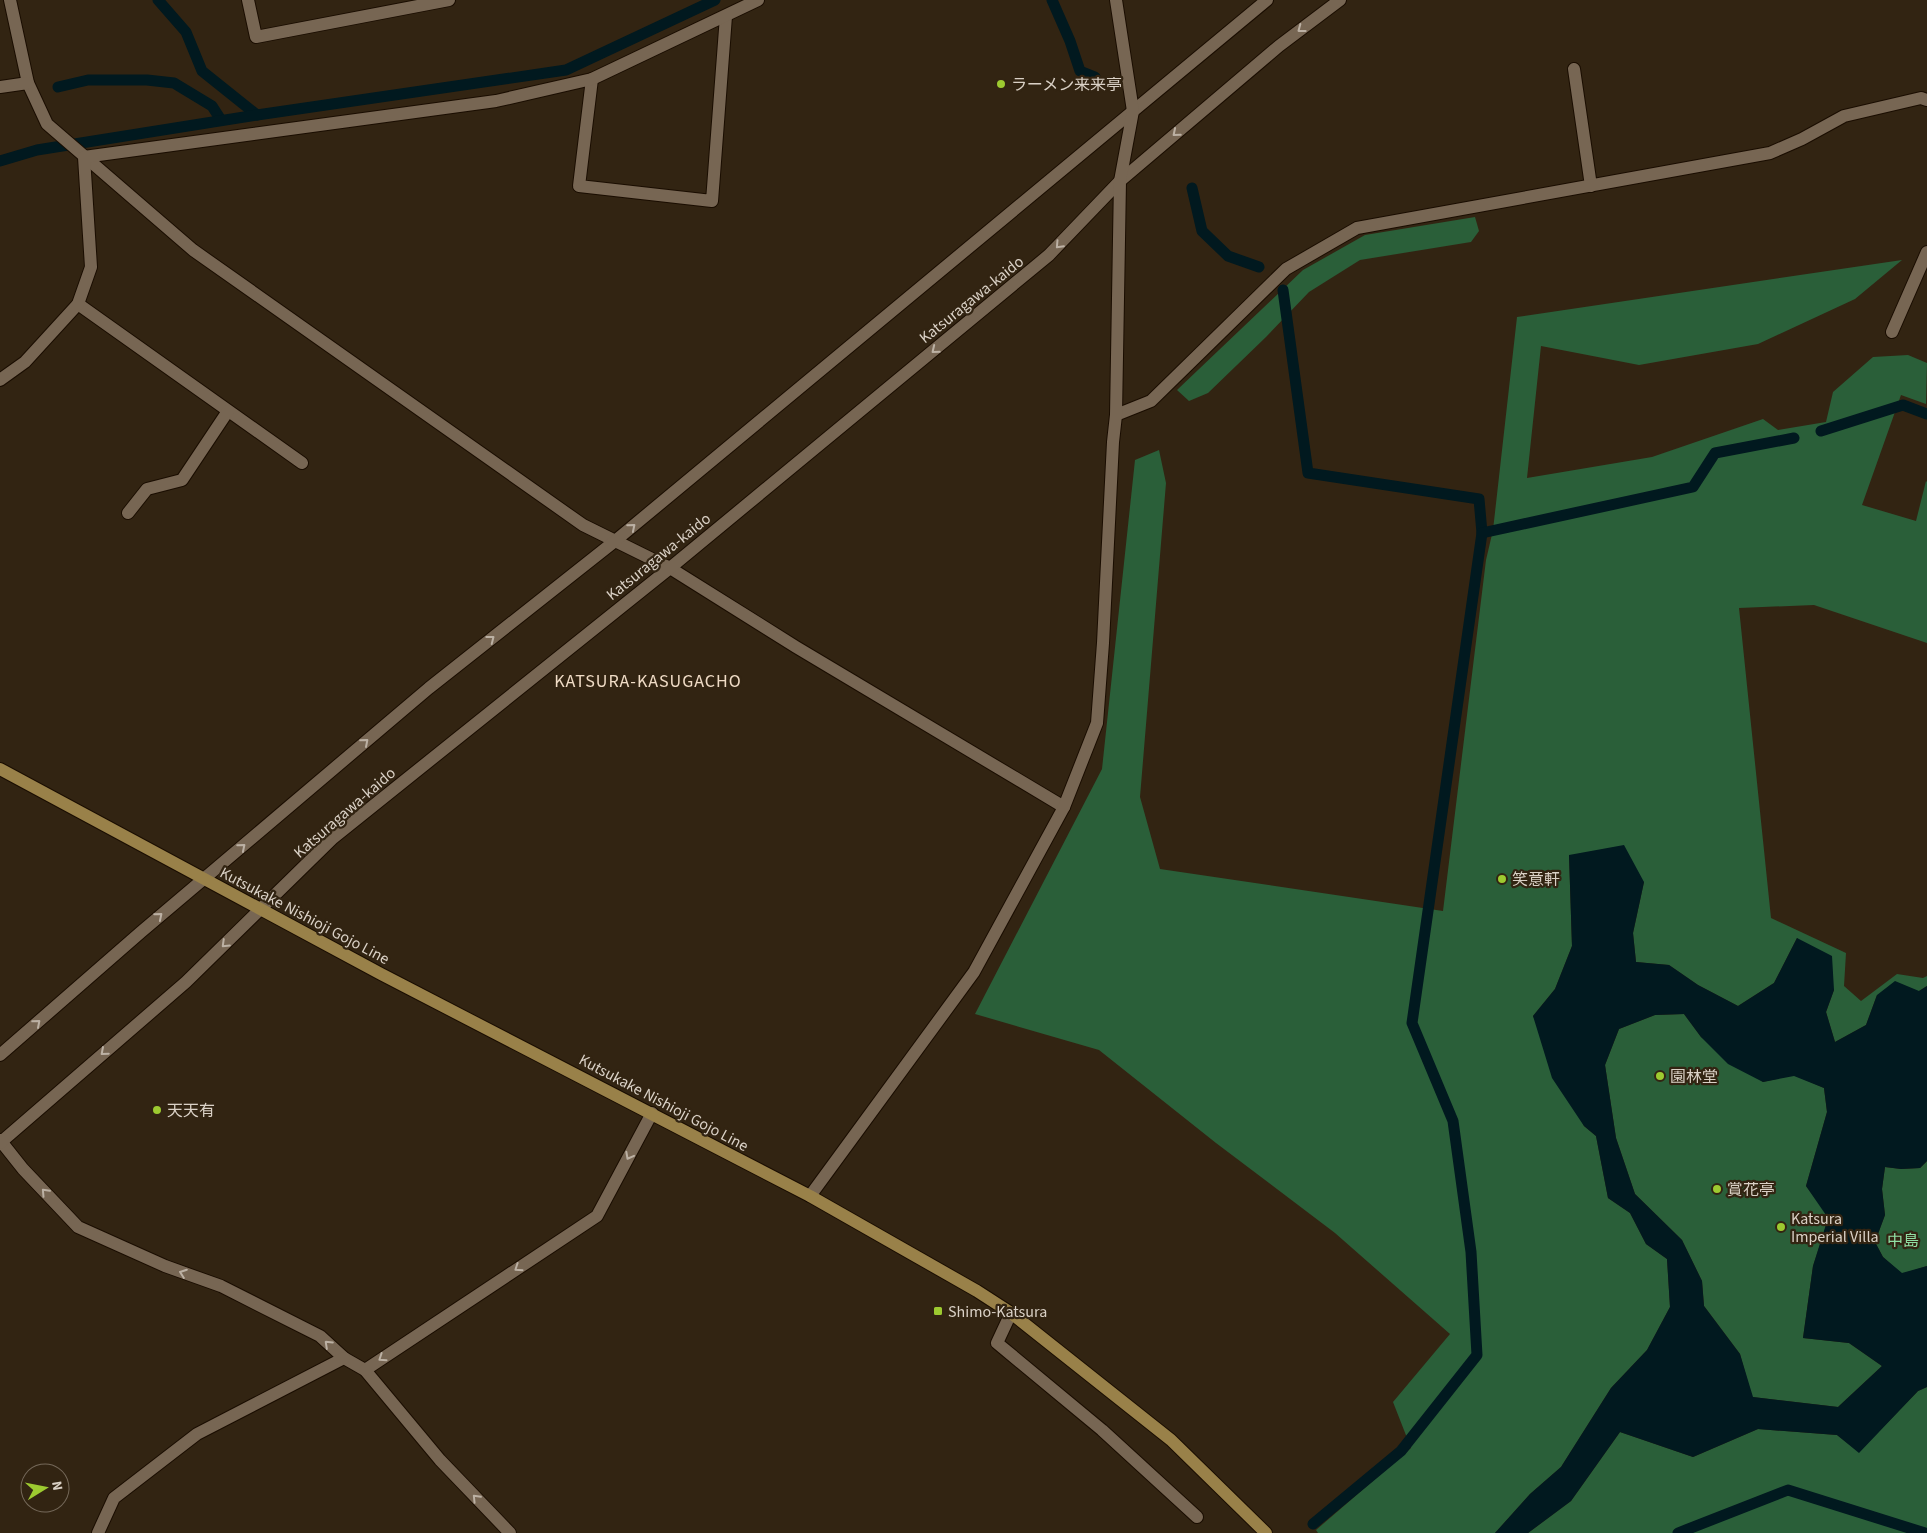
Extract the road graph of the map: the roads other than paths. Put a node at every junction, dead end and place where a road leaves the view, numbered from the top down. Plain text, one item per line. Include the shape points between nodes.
1 (10, 0) edge
2 (248, 0) edge
3 (449, 0) edge
4 (758, 0) edge
5 (1116, 0) edge
6 (1267, 0) edge
7 (1340, 0) edge
8 (726, 16) junction
9 (1574, 69) dead end
10 (592, 79) junction
11 (28, 83) junction
12 (0, 87) edge
13 (1927, 100) edge
14 (1133, 111) junction
15 (84, 157) junction
16 (1120, 181) junction
17 (1591, 186) junction
18 (1927, 252) edge
19 (78, 304) junction
20 (1892, 332) dead end
21 (0, 380) edge
22 (228, 411) junction
23 (1116, 415) junction
24 (302, 463) dead end
25 (128, 513) dead end
26 (616, 541) junction
27 (670, 568) junction
28 (0, 769) edge
29 (1064, 807) junction
30 (204, 879) junction
31 (260, 910) junction
32 (0, 1055) edge
33 (652, 1113) junction
34 (0, 1141) edge
35 (810, 1196) junction
36 (1012, 1313) junction
37 (344, 1358) junction
38 (365, 1370) junction
39 (1197, 1517) dead end
40 (98, 1533) edge
41 (510, 1533) edge
42 (1266, 1533) edge

1 - 11 street
2 - 3 street via 256,37
4 - 8 street
5 - 14 street
6 - 14 street
7 -> 16 street, Katsuragawa-kaido via 1279,46
8 - 10 street
8 - 10 street via 712,202 579,186
9 - 17 street
10 - 15 street via 496,100
11 - 12 street
11 - 15 street via 47,124
13 - 17 street via 1921,98 1844,116 1770,153
14 - 16 street
26 -> 14 street
15 - 19 street via 91,267
15 - 26 street via 194,250 583,525
16 - 23 street
16 -> 27 street, Katsuragawa-kaido via 1049,255
17 - 23 street via 1358,228 1286,269 1150,401
18 - 20 street
19 - 21 street via 26,362
19 - 22 street
22 - 24 street
22 - 25 street via 182,480 146,489
23 - 29 street via 1096,723
26 - 27 street
30 -> 26 street via 429,688
27 - 29 street
27 - 31 street, Katsuragawa-kaido via 333,838
28 - 30 main road, Kutsukake Nishioji Gojo Line
29 - 35 street via 974,972
30 - 31 main road, Kutsukake Nishioji Gojo Line
32 -> 30 street
31 - 33 main road, Kutsukake Nishioji Gojo Line
31 -> 34 street, Katsuragawa-kaido via 186,982
33 - 35 main road, Kutsukake Nishioji Gojo Line
33 -> 38 street via 596,1216
37 -> 34 street via 320,1336 221,1286 165,1266 78,1227
35 - 36 main road, Kutsukake Nishioji Gojo Line
36 - 39 street via 997,1343 1102,1430
36 - 42 main road, Kutsukake Nishioji Gojo Line via 1171,1440
37 - 38 street
37 - 40 street via 197,1434 114,1498
41 -> 38 street via 440,1460

